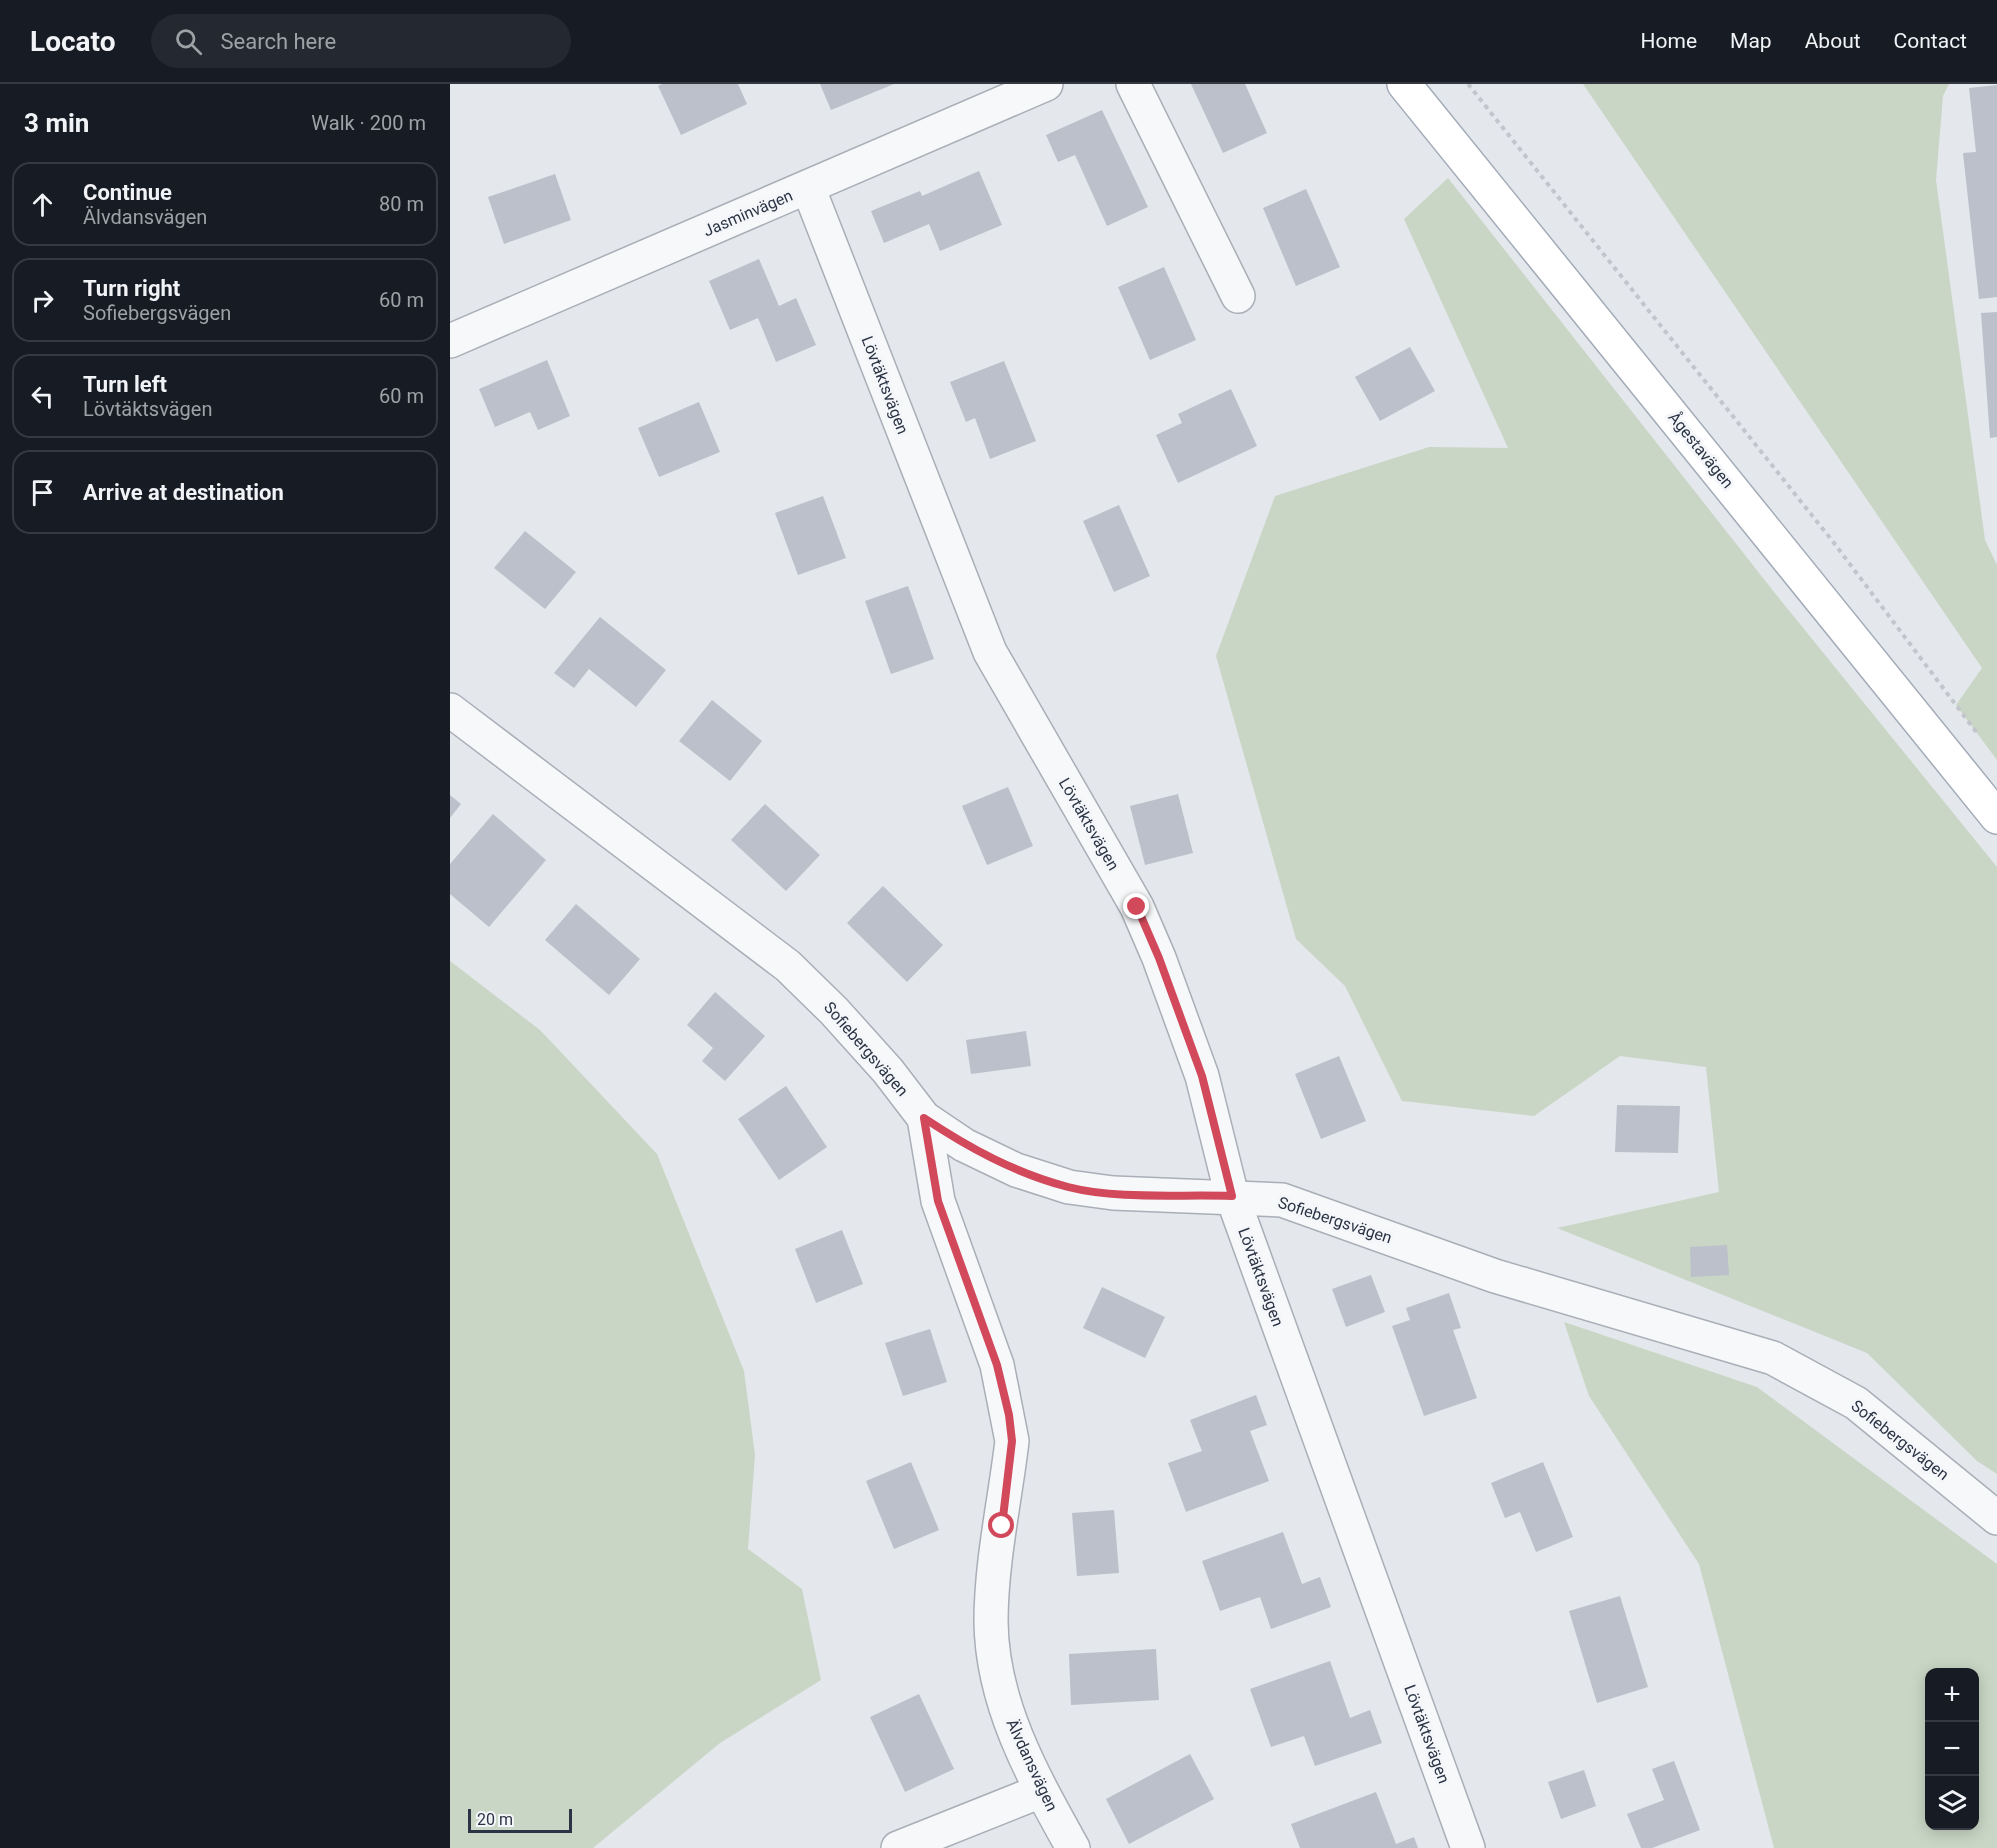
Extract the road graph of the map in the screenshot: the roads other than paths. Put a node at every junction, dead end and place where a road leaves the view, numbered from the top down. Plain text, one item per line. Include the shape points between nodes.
1 (1046, 84) edge
2 (1133, 84) edge
3 (1404, 84) edge
4 (808, 188) junction
5 (1238, 296) dead end
6 (450, 341) edge
7 (450, 710) edge
8 (1997, 817) edge
9 (924, 1118) junction
10 (1232, 1196) junction
11 (1997, 1518) edge
12 (1041, 1791) junction
13 (898, 1848) edge
14 (1073, 1848) edge
15 (1468, 1848) edge

1 - 4 street, Jasminvägen
2 - 5 street
3 - 8 main road, Ågestavägen
4 - 6 street, Jasminvägen
4 - 10 street, Lövtäktsvägen via 990,652 1137,907 1159,958 1202,1076
7 - 9 street, Sofiebergsvägen via 788,966 880,1062
9 - 10 street, Sofiebergsvägen via 964,1145 1016,1170 1069,1187 1113,1193
9 - 12 street, Älvdansvägen via 938,1201 997,1365 1009,1415 1012,1441 991,1624 996,1670 1014,1734
10 - 11 street, Sofiebergsvägen via 1282,1200 1496,1276 1773,1358 1856,1403
10 - 15 street, Lövtäktsvägen
12 - 13 street
12 - 14 street, Älvdansvägen

